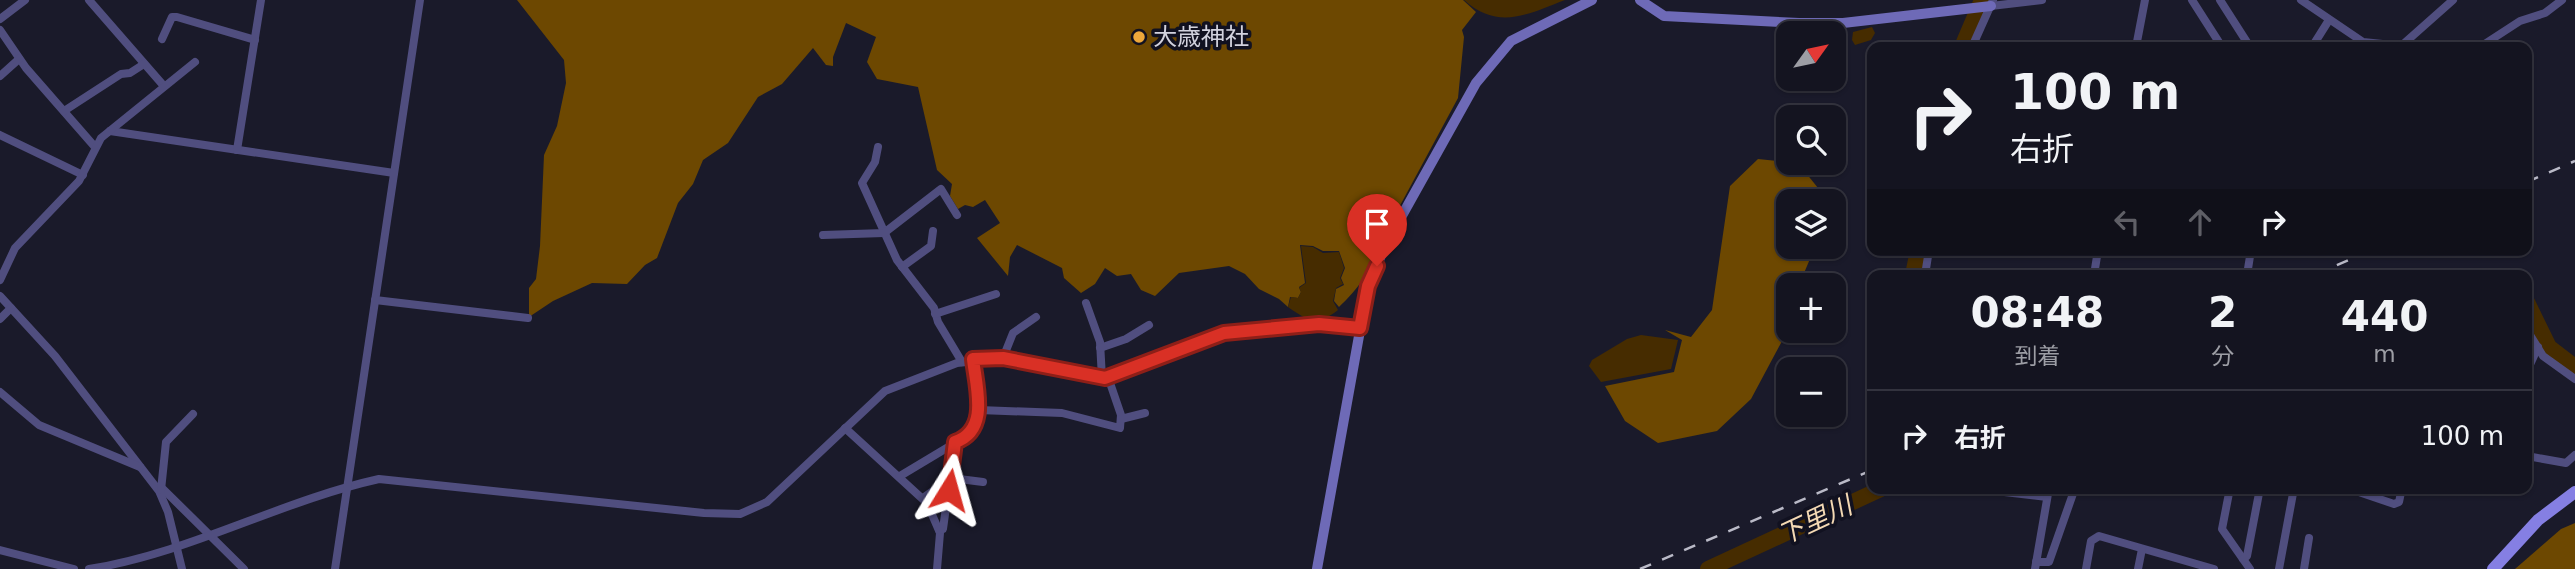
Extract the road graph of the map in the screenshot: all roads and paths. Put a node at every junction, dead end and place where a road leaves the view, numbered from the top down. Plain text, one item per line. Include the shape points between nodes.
1 (25, 0) edge
2 (89, 0) edge
3 (261, 0) edge
4 (420, 0) edge
5 (1592, 0) edge
6 (1640, 0) edge
7 (2042, 0) edge
8 (2145, 0) edge
9 (2192, 0) edge
10 (2220, 0) edge
11 (2301, 0) edge
12 (2453, 0) edge
13 (2562, 0) edge
14 (1992, 3) edge
15 (0, 19) edge
16 (2329, 20) junction
17 (0, 30) edge
18 (162, 39) dead end
19 (255, 40) junction
20 (1974, 42) edge
21 (2137, 42) edge
22 (2219, 42) edge
23 (2245, 42) edge
24 (2315, 42) edge
25 (2363, 42) edge
26 (2406, 42) edge
27 (2488, 42) edge
28 (19, 59) junction
29 (195, 62) dead end
30 (144, 64) junction
31 (0, 76) edge
32 (163, 85) junction
33 (64, 111) junction
34 (110, 131) junction
35 (0, 135) edge
36 (95, 147) junction
37 (878, 147) dead end
38 (242, 150) junction
39 (394, 173) junction
40 (83, 175) junction
41 (957, 215) dead end
42 (933, 231) dead end
43 (884, 233) junction
44 (823, 235) dead end
45 (902, 267) junction
46 (0, 280) edge
47 (996, 294) dead end
48 (0, 296) edge
49 (375, 300) junction
50 (1086, 303) dead end
51 (11, 307) junction
52 (935, 313) junction
53 (1036, 317) dead end
54 (0, 318) edge
55 (528, 318) dead end
56 (1149, 325) dead end
57 (1360, 328) junction
58 (2532, 338) edge
59 (2538, 347) junction
60 (1100, 348) junction
61 (1003, 358) junction
62 (973, 359) junction
63 (2532, 360) edge
64 (961, 362) junction
65 (1105, 377) junction
66 (2575, 379) edge
67 (0, 391) edge
68 (979, 410) junction
69 (193, 414) dead end
70 (1145, 414) dead end
71 (1121, 419) junction
72 (845, 428) junction
73 (955, 442) junction
74 (2575, 455) edge
75 (2532, 457) edge
76 (141, 467) junction
77 (900, 476) junction
78 (951, 478) junction
79 (983, 482) dead end
80 (349, 484) junction
81 (161, 490) junction
82 (2575, 492) edge
83 (2048, 494) edge
84 (2073, 494) edge
85 (2229, 494) edge
86 (2259, 494) edge
87 (2293, 494) edge
88 (2370, 494) edge
89 (2401, 494) edge
90 (923, 498) junction
91 (939, 530) junction
92 (209, 534) junction
93 (2309, 538) dead end
94 (177, 549) junction
95 (2142, 549) junction
96 (0, 550) edge
97 (2243, 559) junction
98 (2035, 566) edge
99 (2191, 566) edge
100 (74, 569) edge
101 (89, 569) edge
102 (182, 569) edge
103 (244, 569) edge
104 (335, 569) edge
105 (936, 569) edge
106 (1317, 569) edge
107 (2087, 569) edge
108 (2138, 569) edge
109 (2214, 569) edge
110 (2250, 569) edge
111 (2279, 569) edge
112 (2304, 569) edge
113 (2493, 569) edge

1 - 15 street
2 - 30 street
3 - 19 street
4 - 39 street
5 - 57 street via 1511,41 1476,83 1385,246 1368,286
6 - 14 street via 1664,16 1843,23
7 - 14 street
8 - 21 street
9 - 22 street
10 - 23 street
11 - 16 street
12 - 26 street
13 - 27 street
14 - 20 street
16 - 24 street
16 - 25 street
17 - 28 street
18 - 19 street via 172,17 177,17
19 - 38 street
28 - 31 street
28 - 33 street
29 - 32 street
30 - 32 street
30 - 33 street
32 - 34 street
33 - 36 street
34 - 36 street
34 - 38 street
35 - 40 street
36 - 40 street
37 - 43 street via 862,183
38 - 39 street
39 - 49 street
40 - 46 street via 15,248
41 - 43 street via 942,189
42 - 45 street via 931,246
43 - 44 street
43 - 45 street
45 - 52 street
47 - 52 street
48 - 51 street
49 - 55 street
49 - 80 street
50 - 60 street
51 - 54 street
51 - 76 street
52 - 64 street
53 - 61 street via 1013,332
56 - 60 street
57 - 65 street via 1319,324 1224,333
57 - 106 street
58 - 59 street
59 - 63 street
59 - 66 street via 2559,370
60 - 65 street
61 - 62 street
61 - 65 street
62 - 64 street
62 - 68 street
64 - 72 street via 885,391
65 - 71 street
67 - 76 street via 39,425
68 - 71 street via 1080,416 1114,428 1120,428
68 - 73 street via 970,433
69 - 81 street via 166,442
70 - 71 street
72 - 77 street
72 - 80 street via 767,502 740,514 401,479
73 - 77 street
73 - 78 street
74 - 75 street via 2566,463
76 - 81 street
77 - 90 street
78 - 79 street
78 - 90 street
78 - 91 street via 943,529
80 - 92 street
80 - 104 street
81 - 92 street
81 - 94 street
82 - 113 main road via 2538,520
83 - 98 street
84 - 98 street via 2049,562
85 - 97 street via 2222,529
86 - 97 street
87 - 111 street
88 - 89 street via 2393,504 2399,502
90 - 91 street
91 - 105 street
92 - 94 street
92 - 103 street
93 - 112 street
94 - 101 street
94 - 102 street
95 - 99 street
95 - 107 street via 2099,537 2091,541
95 - 108 street
96 - 100 street
97 - 110 street
99 - 109 street

